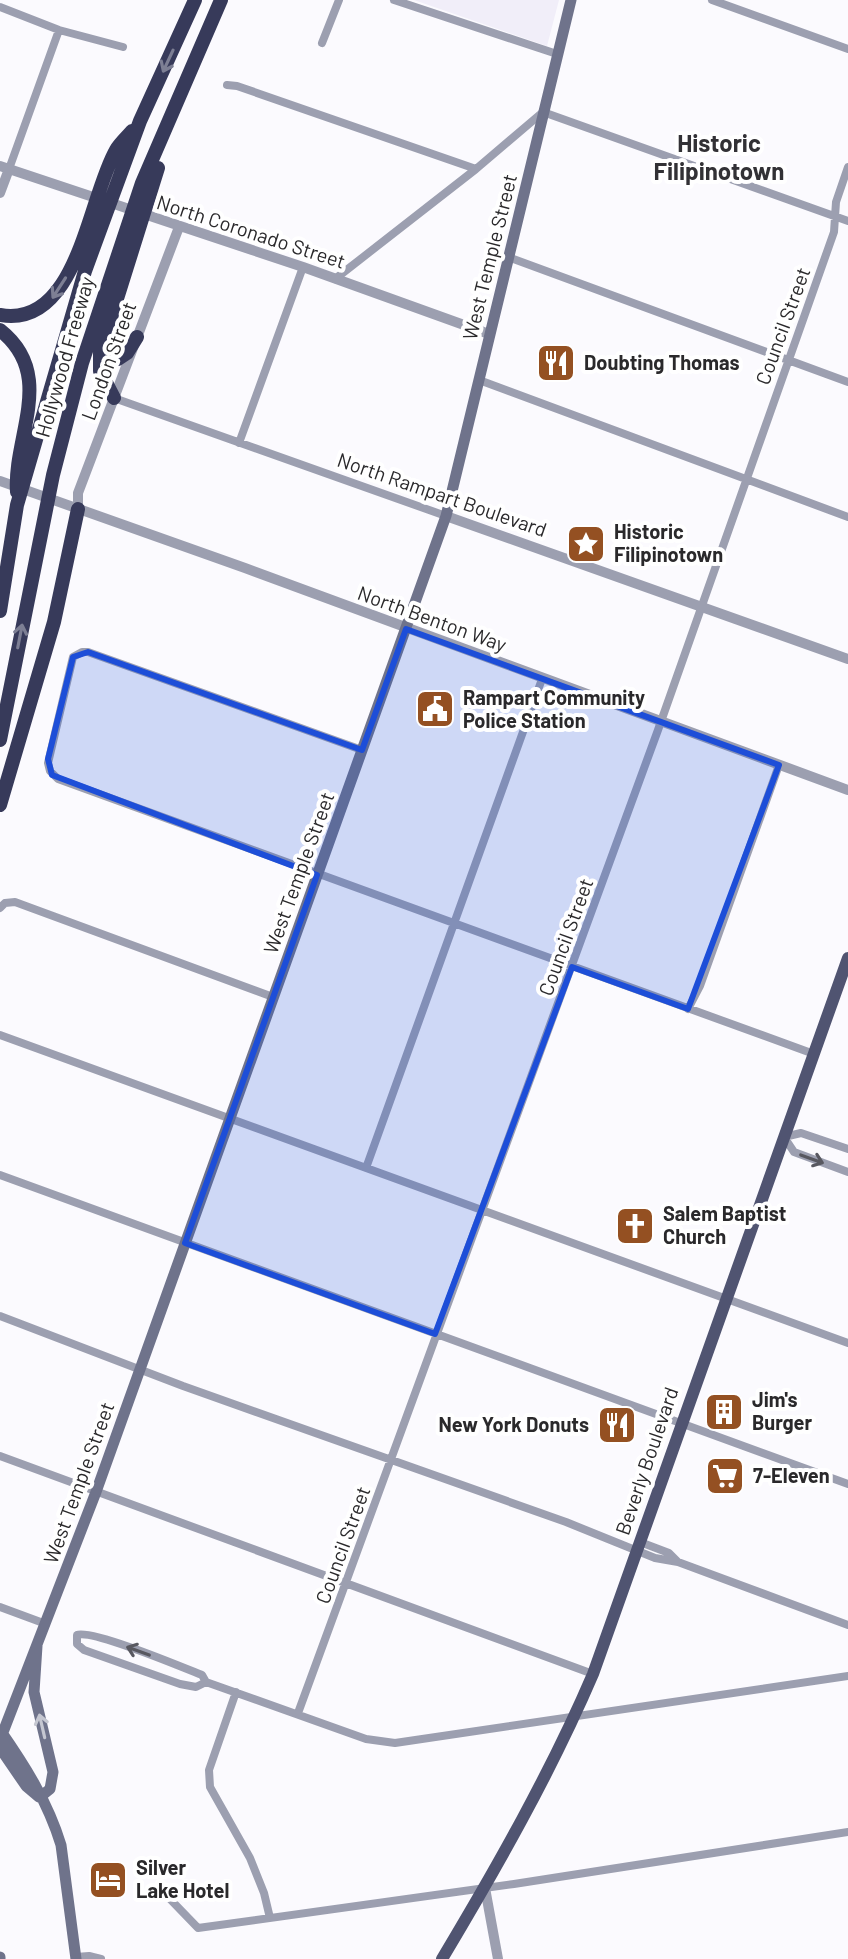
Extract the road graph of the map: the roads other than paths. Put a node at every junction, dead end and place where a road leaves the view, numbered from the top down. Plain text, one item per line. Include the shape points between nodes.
1 (195, 0) edge
2 (221, 0) edge
3 (339, 0) edge
4 (394, 0) edge
5 (571, 0) edge
6 (712, 0) edge
7 (0, 7) edge
8 (59, 30) junction
9 (322, 43) dead end
10 (123, 47) dead end
11 (848, 49) edge
12 (557, 54) junction
13 (227, 85) dead end
14 (543, 112) junction
15 (4, 167) edge
16 (848, 167) edge
17 (476, 169) junction
18 (0, 193) edge
19 (835, 216) junction
20 (848, 221) edge
21 (93, 227) junction
22 (179, 227) junction
23 (128, 239) junction
24 (508, 257) junction
25 (303, 267) junction
26 (335, 279) junction
27 (0, 315) edge
28 (0, 330) edge
29 (489, 334) junction
30 (137, 337) junction
31 (103, 343) junction
32 (788, 360) junction
33 (479, 380) junction
34 (848, 382) edge
35 (114, 398) junction
36 (239, 443) junction
37 (745, 479) junction
38 (1, 482) edge
39 (17, 505) junction
40 (72, 507) junction
41 (446, 516) junction
42 (848, 517) edge
43 (700, 606) junction
44 (0, 611) edge
45 (406, 629) junction
46 (848, 659) edge
47 (542, 679) junction
48 (661, 721) junction
49 (0, 740) edge
50 (362, 750) junction
51 (779, 765) junction
52 (848, 790) edge
53 (0, 805) edge
54 (317, 875) junction
55 (3, 905) edge
56 (453, 924) junction
57 (848, 958) edge
58 (572, 967) junction
59 (273, 997) junction
60 (688, 1009) junction
61 (0, 1035) edge
62 (814, 1054) junction
63 (230, 1119) junction
64 (784, 1137) junction
65 (848, 1149) edge
66 (366, 1168) junction
67 (848, 1172) edge
68 (0, 1175) edge
69 (481, 1210) junction
70 (185, 1243) junction
71 (725, 1298) junction
72 (0, 1316) edge
73 (435, 1334) junction
74 (848, 1343) edge
75 (140, 1369) junction
76 (681, 1424) junction
77 (0, 1456) edge
78 (391, 1459) junction
79 (848, 1484) edge
80 (96, 1492) junction
81 (638, 1546) junction
82 (346, 1583) junction
83 (0, 1607) edge
84 (46, 1624) junction
85 (848, 1625) edge
86 (37, 1643) junction
87 (593, 1674) junction
88 (848, 1676) edge
89 (206, 1682) junction
90 (236, 1692) junction
91 (298, 1713) junction
92 (574, 1718) junction
93 (0, 1730) edge
94 (0, 1740) edge
95 (0, 1748) edge
96 (40, 1797) junction
97 (848, 1832) edge
98 (485, 1888) junction
99 (169, 1898) dead end
100 (270, 1918) junction
101 (76, 1958) edge
102 (101, 1959) edge
103 (442, 1959) edge
104 (498, 1959) edge

1 -> 21 highway, Hollywood Freeway via 140,121 115,151 114,174
2 - 23 highway via 184,84
3 - 9 street
4 - 12 street
5 - 12 main road, West Temple Street
6 - 11 street
7 - 8 street
8 - 10 street
8 - 15 street
12 - 14 main road, West Temple Street
13 - 17 street
14 - 17 street
14 - 19 street
14 - 24 main road, West Temple Street
15 - 18 street
15 - 22 street, North Coronado Street
16 - 19 street, Council Street
17 - 26 street
19 - 20 street
19 - 32 street, Council Street via 834,232
21 -> 27 highway via 46,305 20,315
21 - 39 highway, Hollywood Freeway
22 - 25 street, North Coronado Street
22 - 30 street, London Street
23 - 31 highway
49 -> 23 highway, Hollywood Freeway via 59,451 86,350
24 - 29 main road, West Temple Street
24 - 32 street
25 - 26 street, North Coronado Street
25 - 36 street
26 - 29 street, North Coronado Street
28 - 39 highway via 19,351 29,373 31,401 15,473
29 - 33 main road, West Temple Street
30 - 31 highway via 118,359 109,357
30 - 35 street, London Street
31 - 35 highway via 100,371
32 - 34 street
32 - 37 street, Council Street
33 - 37 street
33 - 41 main road, West Temple Street
35 - 36 street, North Rampart Boulevard
35 - 40 street, London Street
36 - 41 street, North Rampart Boulevard
37 - 42 street
37 - 43 street, Council Street
38 - 40 street, North Benton Way
39 - 44 highway, Hollywood Freeway
40 - 45 street, North Benton Way
40 - 53 highway via 54,622
41 - 43 street, North Rampart Boulevard
41 - 45 main road, West Temple Street
43 - 46 street, North Rampart Boulevard
43 - 48 street, Council Street
45 - 47 street, North Benton Way
45 - 50 main road, West Temple Street
47 - 48 street, North Benton Way
47 - 56 street
48 - 51 street, North Benton Way
48 - 58 street, Council Street
50 - 54 main road, West Temple Street
50 - 54 street via 103,657 82,652 73,657 48,759 52,775
51 - 52 street, North Benton Way
51 - 60 street
54 - 56 street
54 - 59 main road, West Temple Street
55 - 59 street via 15,902
56 - 58 street
56 - 66 street
57 - 62 main road, Beverly Boulevard
58 - 60 street
58 - 69 street, Council Street
59 - 63 main road, West Temple Street
60 - 62 street
61 - 63 street
62 - 64 main road, Beverly Boulevard
63 - 66 street
63 - 70 main road, West Temple Street
64 - 65 street via 801,1133
64 -> 67 street via 794,1152
64 - 71 main road, Beverly Boulevard
66 - 69 street
68 - 70 street
69 - 71 street
69 - 73 street, Council Street
70 - 73 street
70 - 75 main road, West Temple Street
71 - 74 street
71 - 76 main road, Beverly Boulevard
72 - 75 street
73 - 76 street
73 - 78 street, Council Street
75 - 78 street
75 - 80 main road, West Temple Street
76 - 79 street
76 - 81 main road, Beverly Boulevard
77 - 80 street
78 - 81 street
78 - 82 street, Council Street
80 - 82 street
80 - 84 main road, West Temple Street
81 - 85 street via 667,1562
81 - 87 main road, Beverly Boulevard
82 - 87 street
82 - 91 street, Council Street
83 - 84 street
84 - 86 main road, West Temple Street
86 - 94 main road, West Temple Street
96 -> 86 main road via 50,1789 53,1772 34,1692
87 - 92 main road, Beverly Boulevard
88 - 92 street
89 -> 89 street via 202,1675 86,1633 75,1640 84,1650 174,1682 196,1687
89 - 90 street
90 - 91 street
90 - 100 street via 208,1780 254,1868
91 - 92 street via 384,1743
92 - 98 main road, Beverly Boulevard
93 - 96 main road via 34,1779
95 - 96 main road
96 - 101 main road via 61,1845
97 - 98 street
98 - 100 street
98 - 103 main road, Beverly Boulevard
98 - 104 street
99 - 100 street via 198,1928
101 - 102 street

